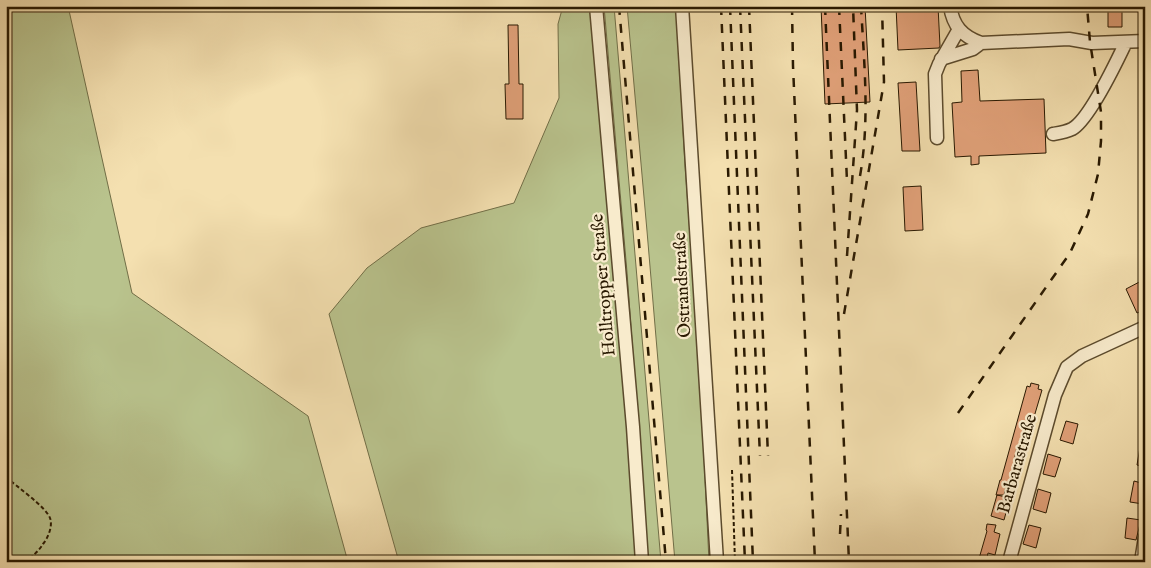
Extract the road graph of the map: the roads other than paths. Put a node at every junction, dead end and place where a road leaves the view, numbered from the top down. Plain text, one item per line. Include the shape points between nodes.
1 (596, 6) edge
2 (682, 6) edge
3 (950, 6) edge
4 (958, 29) junction
5 (1145, 41) edge
6 (1126, 42) junction
7 (981, 43) junction
8 (942, 59) junction
9 (1053, 134) dead end
10 (937, 138) dead end
11 (1145, 327) edge
12 (1145, 536) edge
13 (642, 562) edge
14 (717, 562) edge
15 (1008, 562) edge
16 (1141, 562) edge

1 - 13 street, Holltropper Straße
2 - 14 street, Ostrandstraße
3 - 4 street via 951,17
4 - 7 street
4 - 8 street
5 - 6 street
6 - 7 street via 1092,43 1069,39
6 - 9 street via 1079,124 1071,130
7 - 8 street via 973,49
8 - 10 street via 935,81
11 - 15 street, Barbarastraße via 1074,360 1062,375
12 - 16 street

